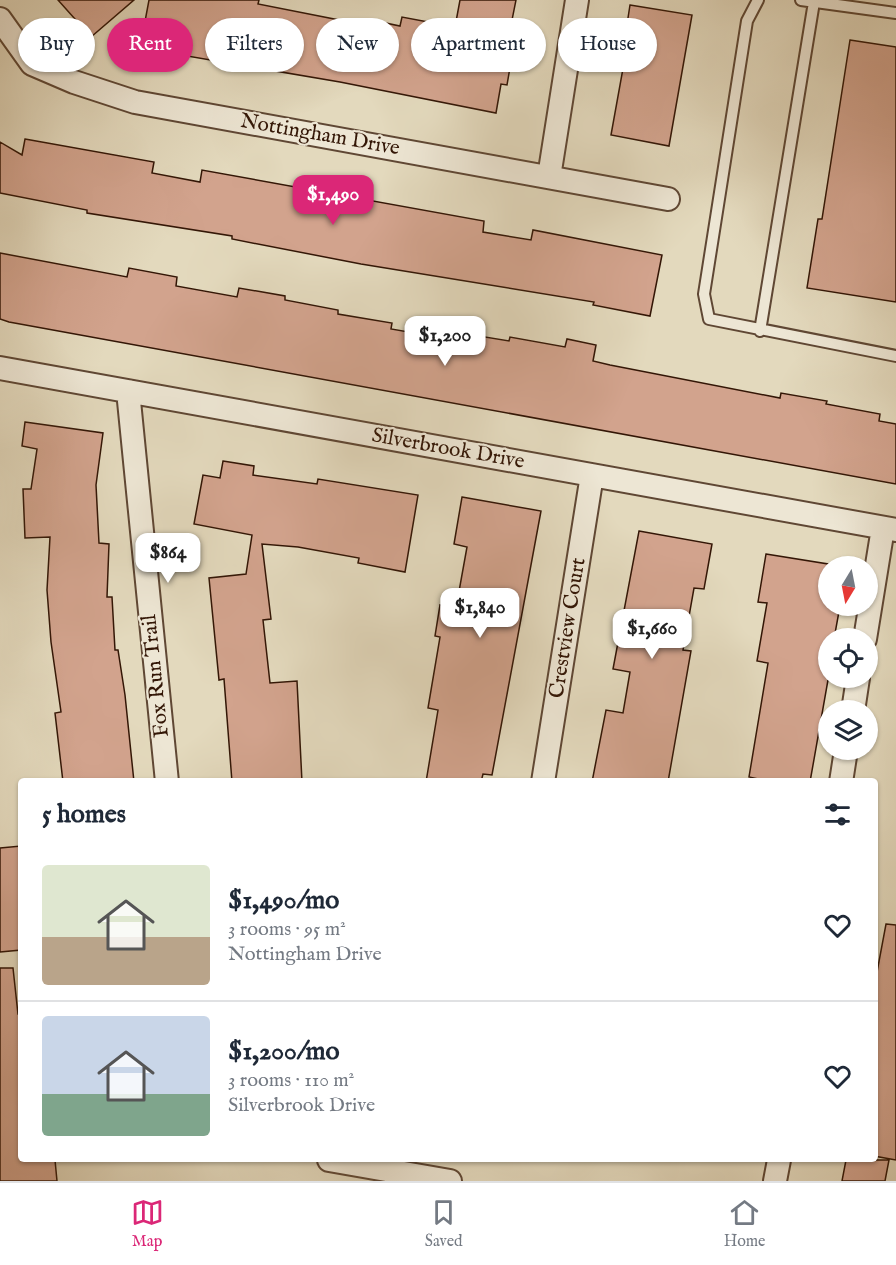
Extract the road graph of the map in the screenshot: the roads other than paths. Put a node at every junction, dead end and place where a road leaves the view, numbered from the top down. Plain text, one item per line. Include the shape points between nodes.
1 (577, 0) edge
2 (758, 0) edge
3 (801, 0) edge
4 (814, 2) junction
5 (896, 14) edge
6 (0, 19) edge
7 (549, 177) junction
8 (668, 199) dead end
9 (760, 331) junction
10 (896, 356) edge
11 (0, 368) edge
12 (128, 391) junction
13 (592, 475) junction
14 (890, 529) edge
15 (868, 628) edge
16 (844, 760) edge
17 (167, 778) edge
18 (544, 778) edge
19 (842, 778) edge
20 (341, 1162) edge
21 (779, 1162) edge
22 (450, 1181) edge
23 (775, 1181) edge

1 - 7 street
2 - 9 lane via 747,21 704,294 709,319
3 - 4 lane
4 - 5 lane
4 - 9 lane
6 - 7 street, Nottingham Drive via 32,64 135,102
7 - 8 street, Nottingham Drive
9 - 10 lane
11 - 12 street, Silverbrook Drive
12 - 13 street, Silverbrook Drive
12 - 17 street, Fox Run Trail
13 - 14 street, Silverbrook Drive
13 - 18 street, Crestview Court
14 - 15 street
16 - 19 street
20 - 22 street
21 - 23 street

